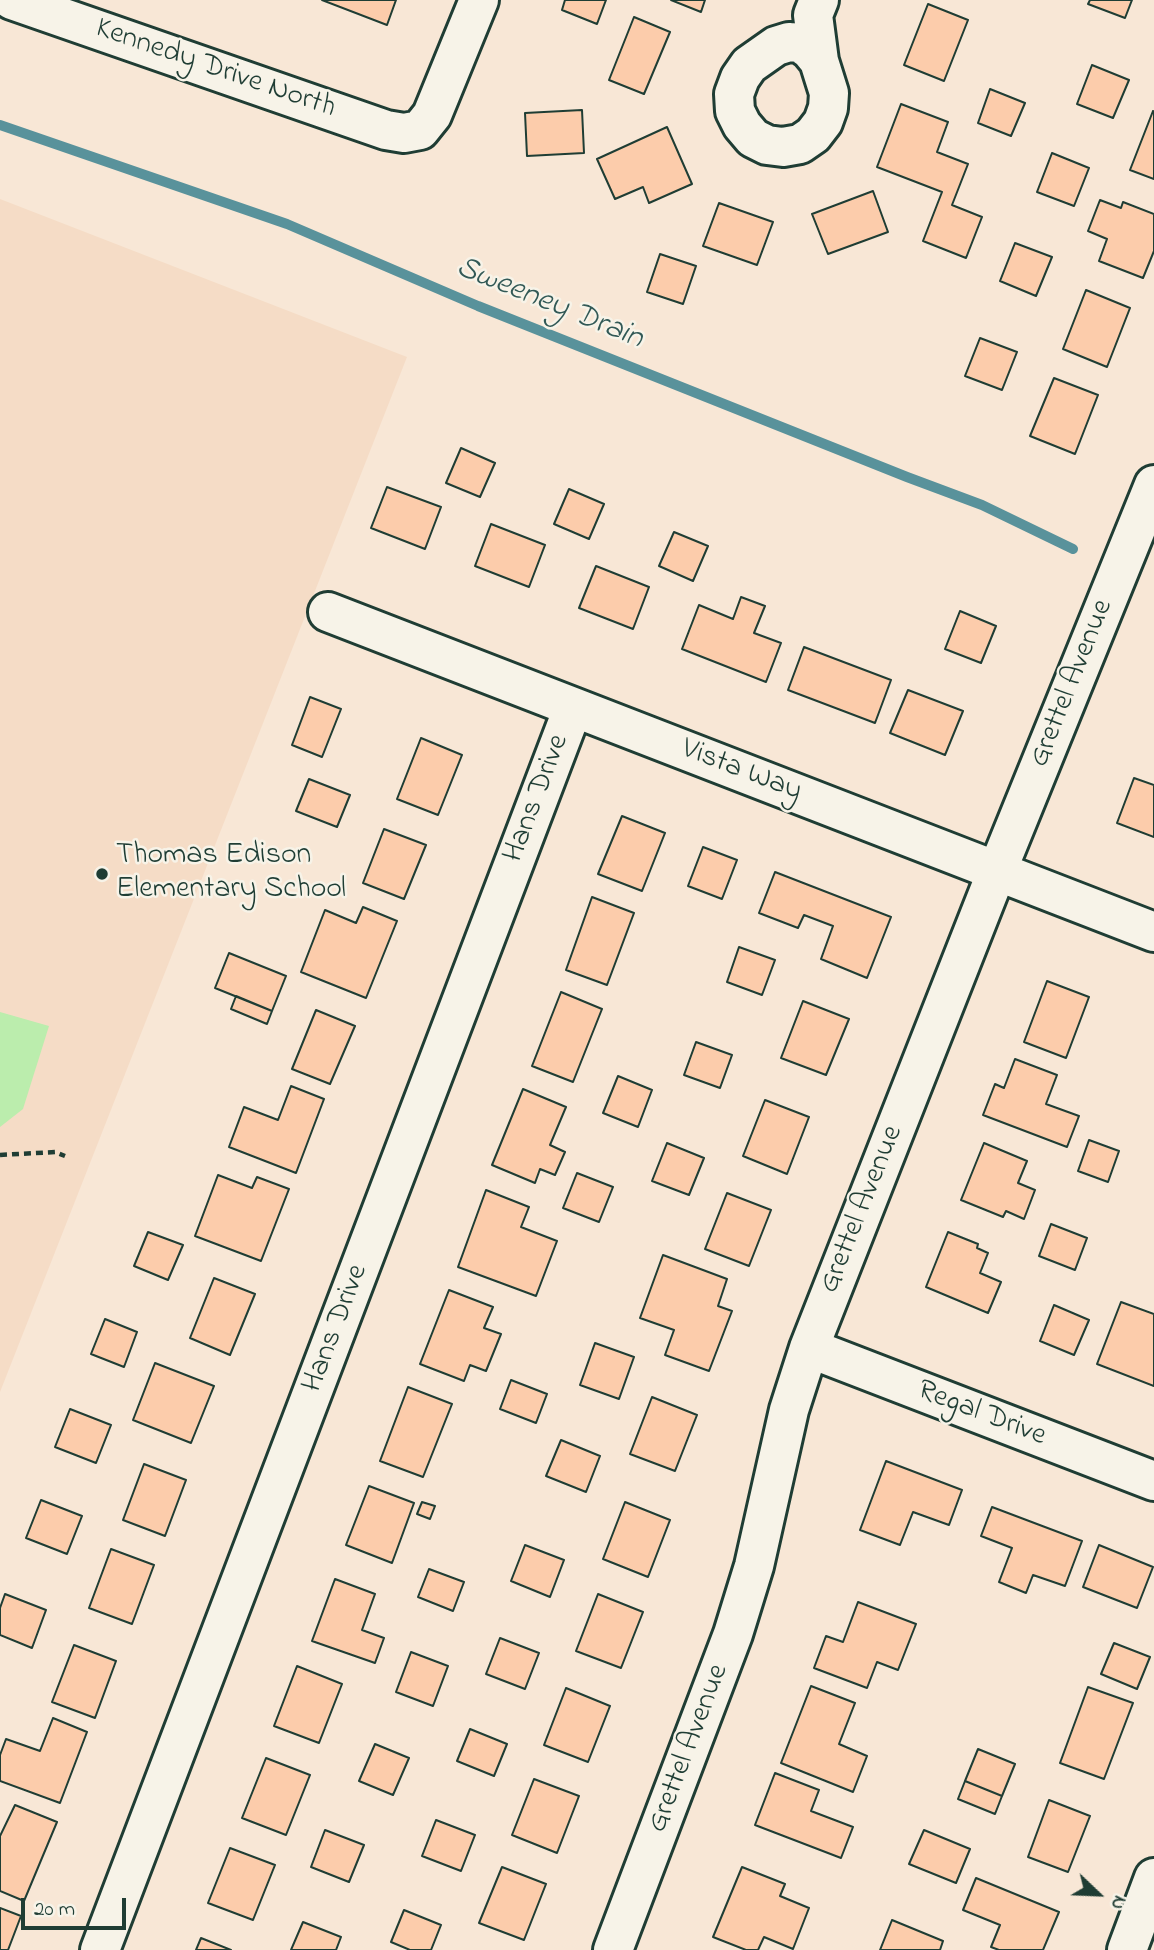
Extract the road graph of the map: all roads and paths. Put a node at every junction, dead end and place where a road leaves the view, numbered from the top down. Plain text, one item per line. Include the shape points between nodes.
1 (12, 0) edge
2 (479, 0) edge
3 (816, 7) edge
4 (776, 46) junction
5 (819, 61) junction
6 (1154, 485) edge
7 (328, 612) dead end
8 (573, 708) junction
9 (997, 871) junction
10 (1154, 932) edge
11 (0, 1155) edge
12 (65, 1156) dead end
13 (809, 1348) junction
14 (1154, 1481) edge
15 (1154, 1878) edge
16 (100, 1950) edge
17 (613, 1950) edge
18 (1127, 1950) edge

1 - 2 street, Kennedy Drive North via 404,133 420,130 432,115
3 - 4 street
3 - 5 street
4 - 5 street via 800,43
4 - 5 street via 749,65 734,94 742,125 767,145 800,144 823,122 829,93
6 - 9 street, Grettel Avenue
7 - 8 street, Vista Way
8 - 9 street, Vista Way
8 - 16 street, Hans Drive
9 - 10 street, Vista Way
9 - 13 street, Grettel Avenue
11 - 12 path via 55,1152
13 - 14 street, Regal Drive
13 - 17 street, Grettel Avenue via 733,1634
15 - 18 street

